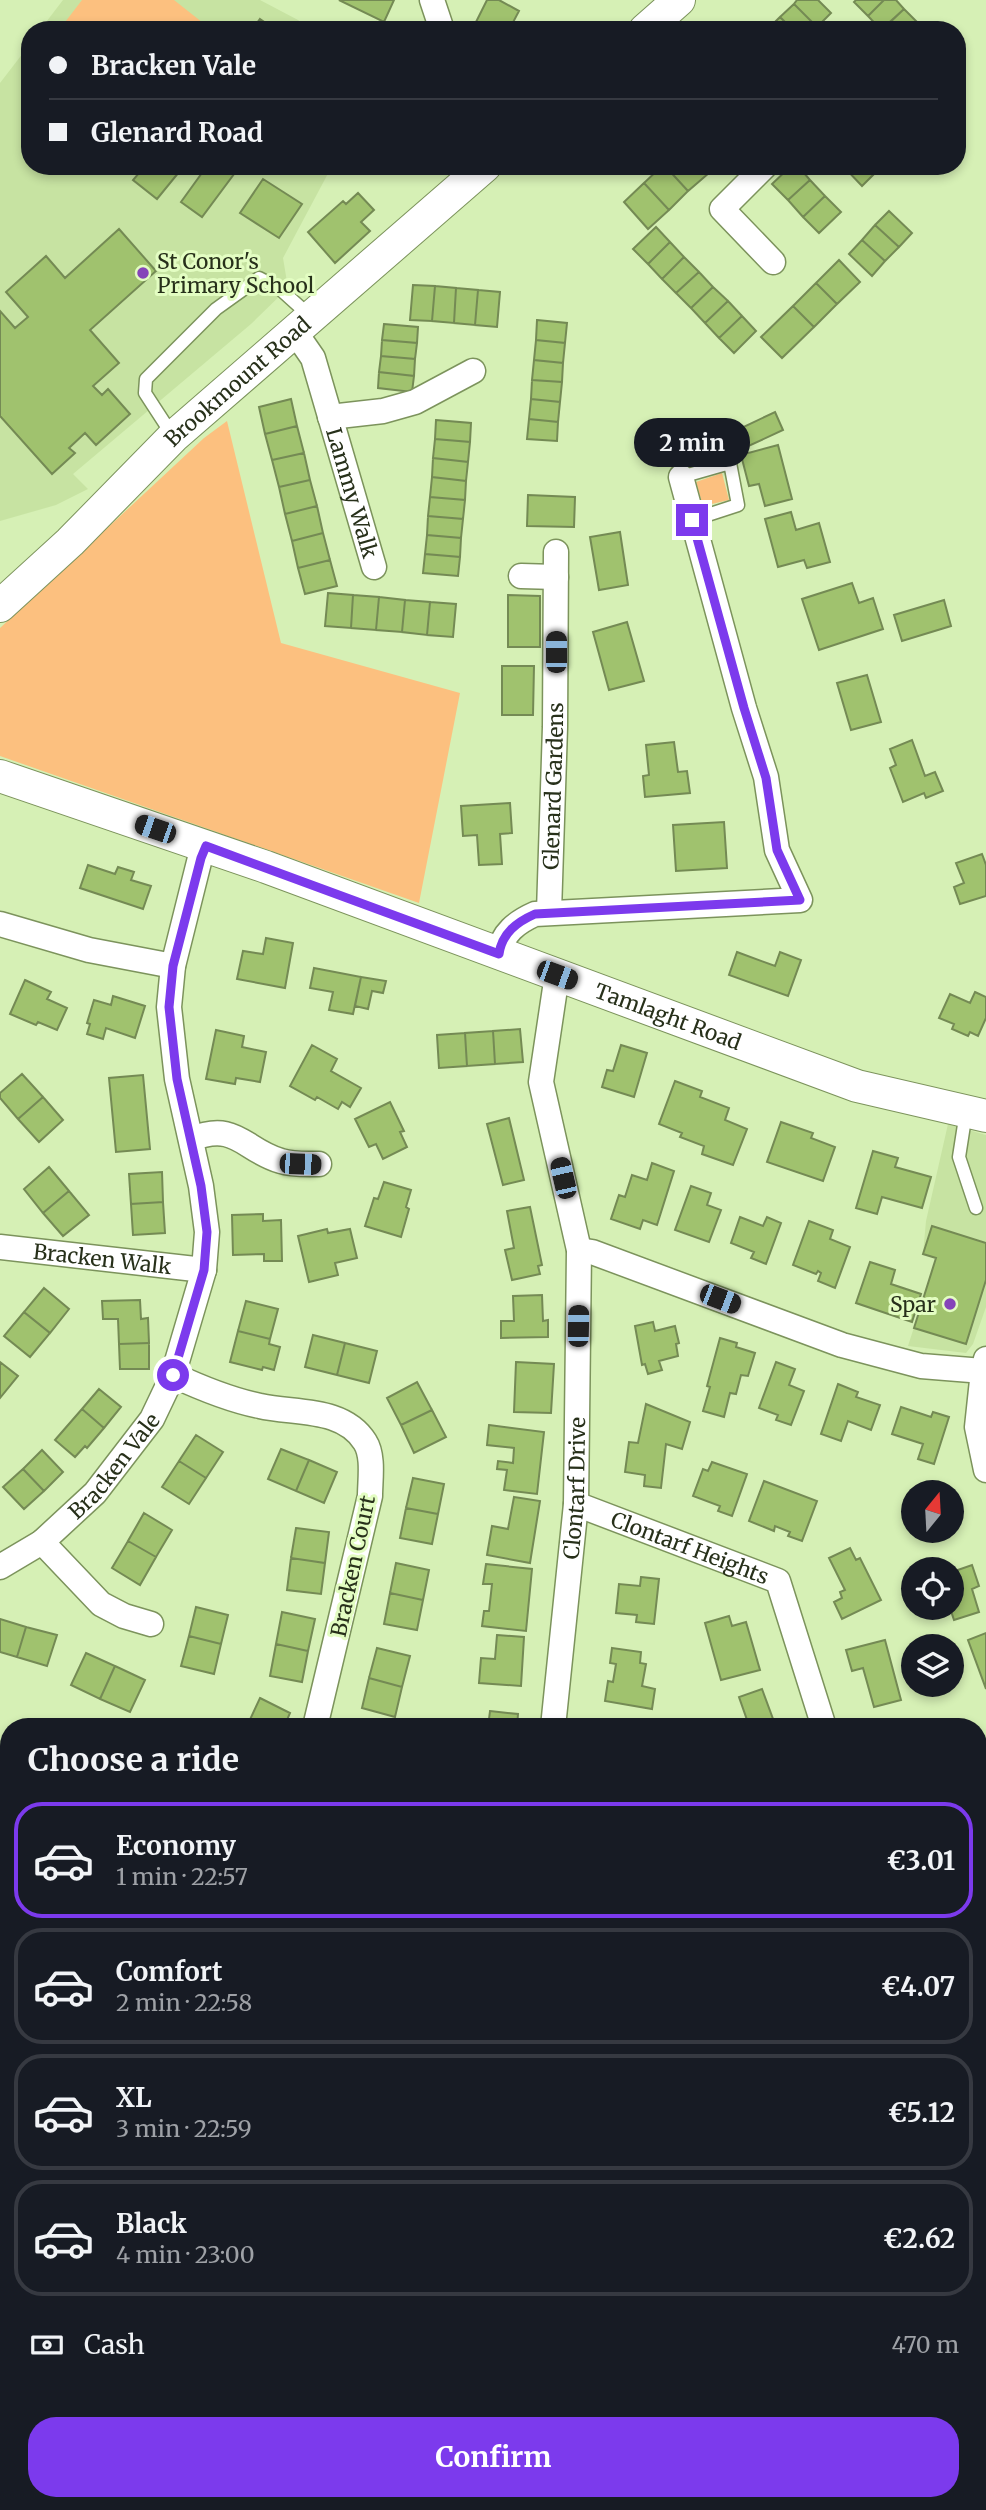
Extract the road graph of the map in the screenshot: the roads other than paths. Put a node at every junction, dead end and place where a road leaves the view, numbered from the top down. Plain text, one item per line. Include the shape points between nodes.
1 (432, 0) edge
2 (439, 21) edge
3 (475, 175) edge
4 (756, 175) edge
5 (773, 262) dead end
6 (303, 325) junction
7 (473, 370) dead end
8 (330, 417) junction
9 (173, 437) junction
10 (681, 477) joint
11 (692, 520) junction
12 (556, 552) dead end
13 (374, 566) dead end
14 (521, 576) dead end
15 (556, 577) junction
16 (0, 606) edge
17 (0, 776) edge
18 (206, 846) junction
19 (549, 912) junction
20 (0, 924) edge
21 (499, 954) junction
22 (173, 966) junction
23 (557, 975) junction
24 (976, 1114) edge
25 (191, 1139) junction
26 (319, 1164) dead end
27 (976, 1208) dead end
28 (0, 1247) edge
29 (579, 1250) junction
30 (204, 1270) junction
31 (984, 1365) edge
32 (173, 1375) junction
33 (986, 1470) edge
34 (576, 1504) junction
35 (43, 1542) junction
36 (0, 1567) edge
37 (151, 1624) dead end
38 (318, 1718) edge
39 (554, 1718) edge
40 (821, 1718) edge

1 - 2 street
3 - 6 street, Brookmount Road
4 - 5 street via 722,209
6 - 8 street, Lammy Walk
6 - 9 street, Brookmount Road
6 - 9 lane via 280,289 259,278 216,309 146,379 145,393
7 - 8 street, Lammy Walk via 415,402
8 - 13 street, Lammy Walk
9 - 16 street, Brookmount Road
10 - 11 street
10 - 11 lane via 730,463 738,505
11 - 19 street via 766,778 777,850 800,900
12 - 15 street, Glenard Gardens
14 - 15 street
15 - 19 street, Glenard Gardens
17 - 18 street, Tamlaght Road
18 - 21 street, Tamlaght Road
18 - 22 street, Bracken Vale
19 - 21 street via 535,914 509,931
20 - 22 street via 89,950
21 - 23 street, Tamlaght Road
22 - 25 street, Bracken Vale via 170,1019
23 - 24 street, Tamlaght Road via 857,1086
23 - 29 street, Clontarf Drive via 541,1082
24 - 27 lane via 959,1157
25 - 26 street via 215,1131 284,1162
25 - 30 street, Bracken Vale via 207,1232
28 - 30 street, Bracken Walk
29 - 31 street via 842,1345 921,1366
29 - 34 street, Clontarf Drive
30 - 32 street, Bracken Vale
31 - 33 street via 977,1427
32 - 35 street, Bracken Vale via 152,1419 95,1493
32 - 38 street, Bracken Court via 262,1407 332,1417 366,1443 370,1496
34 - 39 street, Clontarf Drive
34 - 40 street, Clontarf Heights via 778,1581
35 - 36 street, Bracken Vale
35 - 37 street via 101,1604

